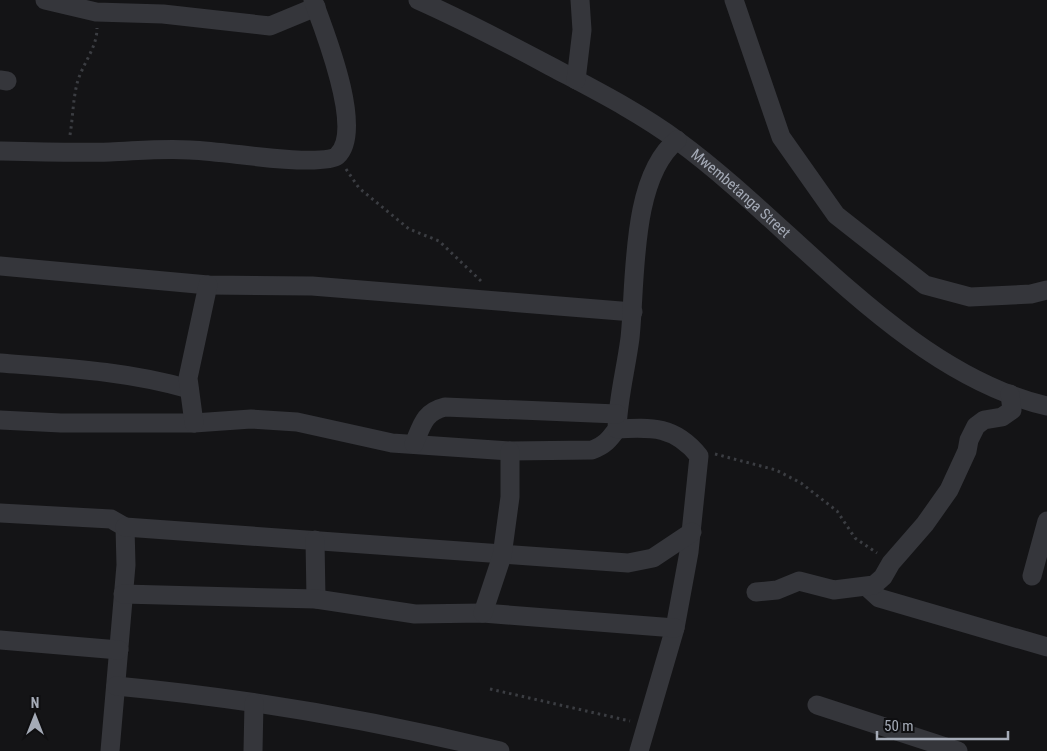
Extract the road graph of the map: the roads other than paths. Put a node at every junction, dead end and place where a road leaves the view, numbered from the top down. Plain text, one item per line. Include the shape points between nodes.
1 (45, 0) edge
2 (418, 0) edge
3 (580, 0) edge
4 (734, 0) edge
5 (314, 4) edge
6 (576, 80) junction
7 (677, 140) junction
8 (0, 151) edge
9 (0, 266) edge
10 (208, 284) junction
11 (1047, 290) edge
12 (633, 312) junction
13 (0, 363) edge
14 (189, 389) junction
15 (1010, 394) junction
16 (1047, 406) edge
17 (0, 420) edge
18 (617, 421) junction
19 (194, 423) junction
20 (414, 444) junction
21 (510, 451) junction
22 (0, 513) edge
23 (1047, 520) edge
24 (125, 527) junction
25 (692, 532) junction
26 (315, 540) junction
27 (502, 556) junction
28 (1032, 576) dead end
29 (867, 587) junction
30 (756, 592) dead end
31 (123, 594) junction
32 (316, 598) junction
33 (483, 613) junction
34 (676, 628) junction
35 (0, 640) edge
36 (1047, 647) edge
37 (119, 650) junction
38 (116, 686) junction
39 (254, 703) junction
40 (817, 705) dead end
41 (110, 751) edge
42 (253, 751) edge
43 (500, 751) edge
44 (639, 751) edge
45 (958, 751) edge

1 - 5 street via 96,12 163,14 270,26
2 - 6 street, Mwembetanga Street
3 - 6 street via 582,30
4 - 11 street via 781,137 836,215 925,284 970,297 1031,294
5 - 8 street via 331,47 344,96 344,144 337,156 327,161 189,150
6 - 7 street, Mwembetanga Street
7 - 12 street via 664,150 658,160 646,194 639,227
7 - 15 street, Mwembetanga Street via 787,231 842,283 939,360
9 - 10 street
10 - 12 street via 312,286
10 - 14 street via 192,353
12 - 18 street
13 - 14 street via 115,373
14 - 19 street
15 - 16 street, Mwembetanga Street
15 - 29 street via 1012,410 976,426 949,490 925,524 890,563 883,577
17 - 19 street
18 - 20 street via 445,407 433,410 424,420
18 - 21 street via 608,442 592,450
18 - 25 street via 659,428 681,438 699,456
19 - 20 street via 251,419 297,422 370,439
20 - 21 street
21 - 27 street via 510,497
22 - 24 street via 111,519
23 - 28 street
24 - 26 street
24 - 31 street
25 - 27 street via 653,558 628,563
25 - 34 street
26 - 27 street
26 - 32 street
27 - 33 street
29 - 30 street via 834,590 799,581 777,590
29 - 36 street via 879,598
31 - 32 street
31 - 37 street
32 - 33 street via 415,614
33 - 34 street
34 - 44 street
35 - 37 street
37 - 38 street
38 - 39 street
38 - 41 street
39 - 42 street
39 - 43 street via 394,727
40 - 45 street

